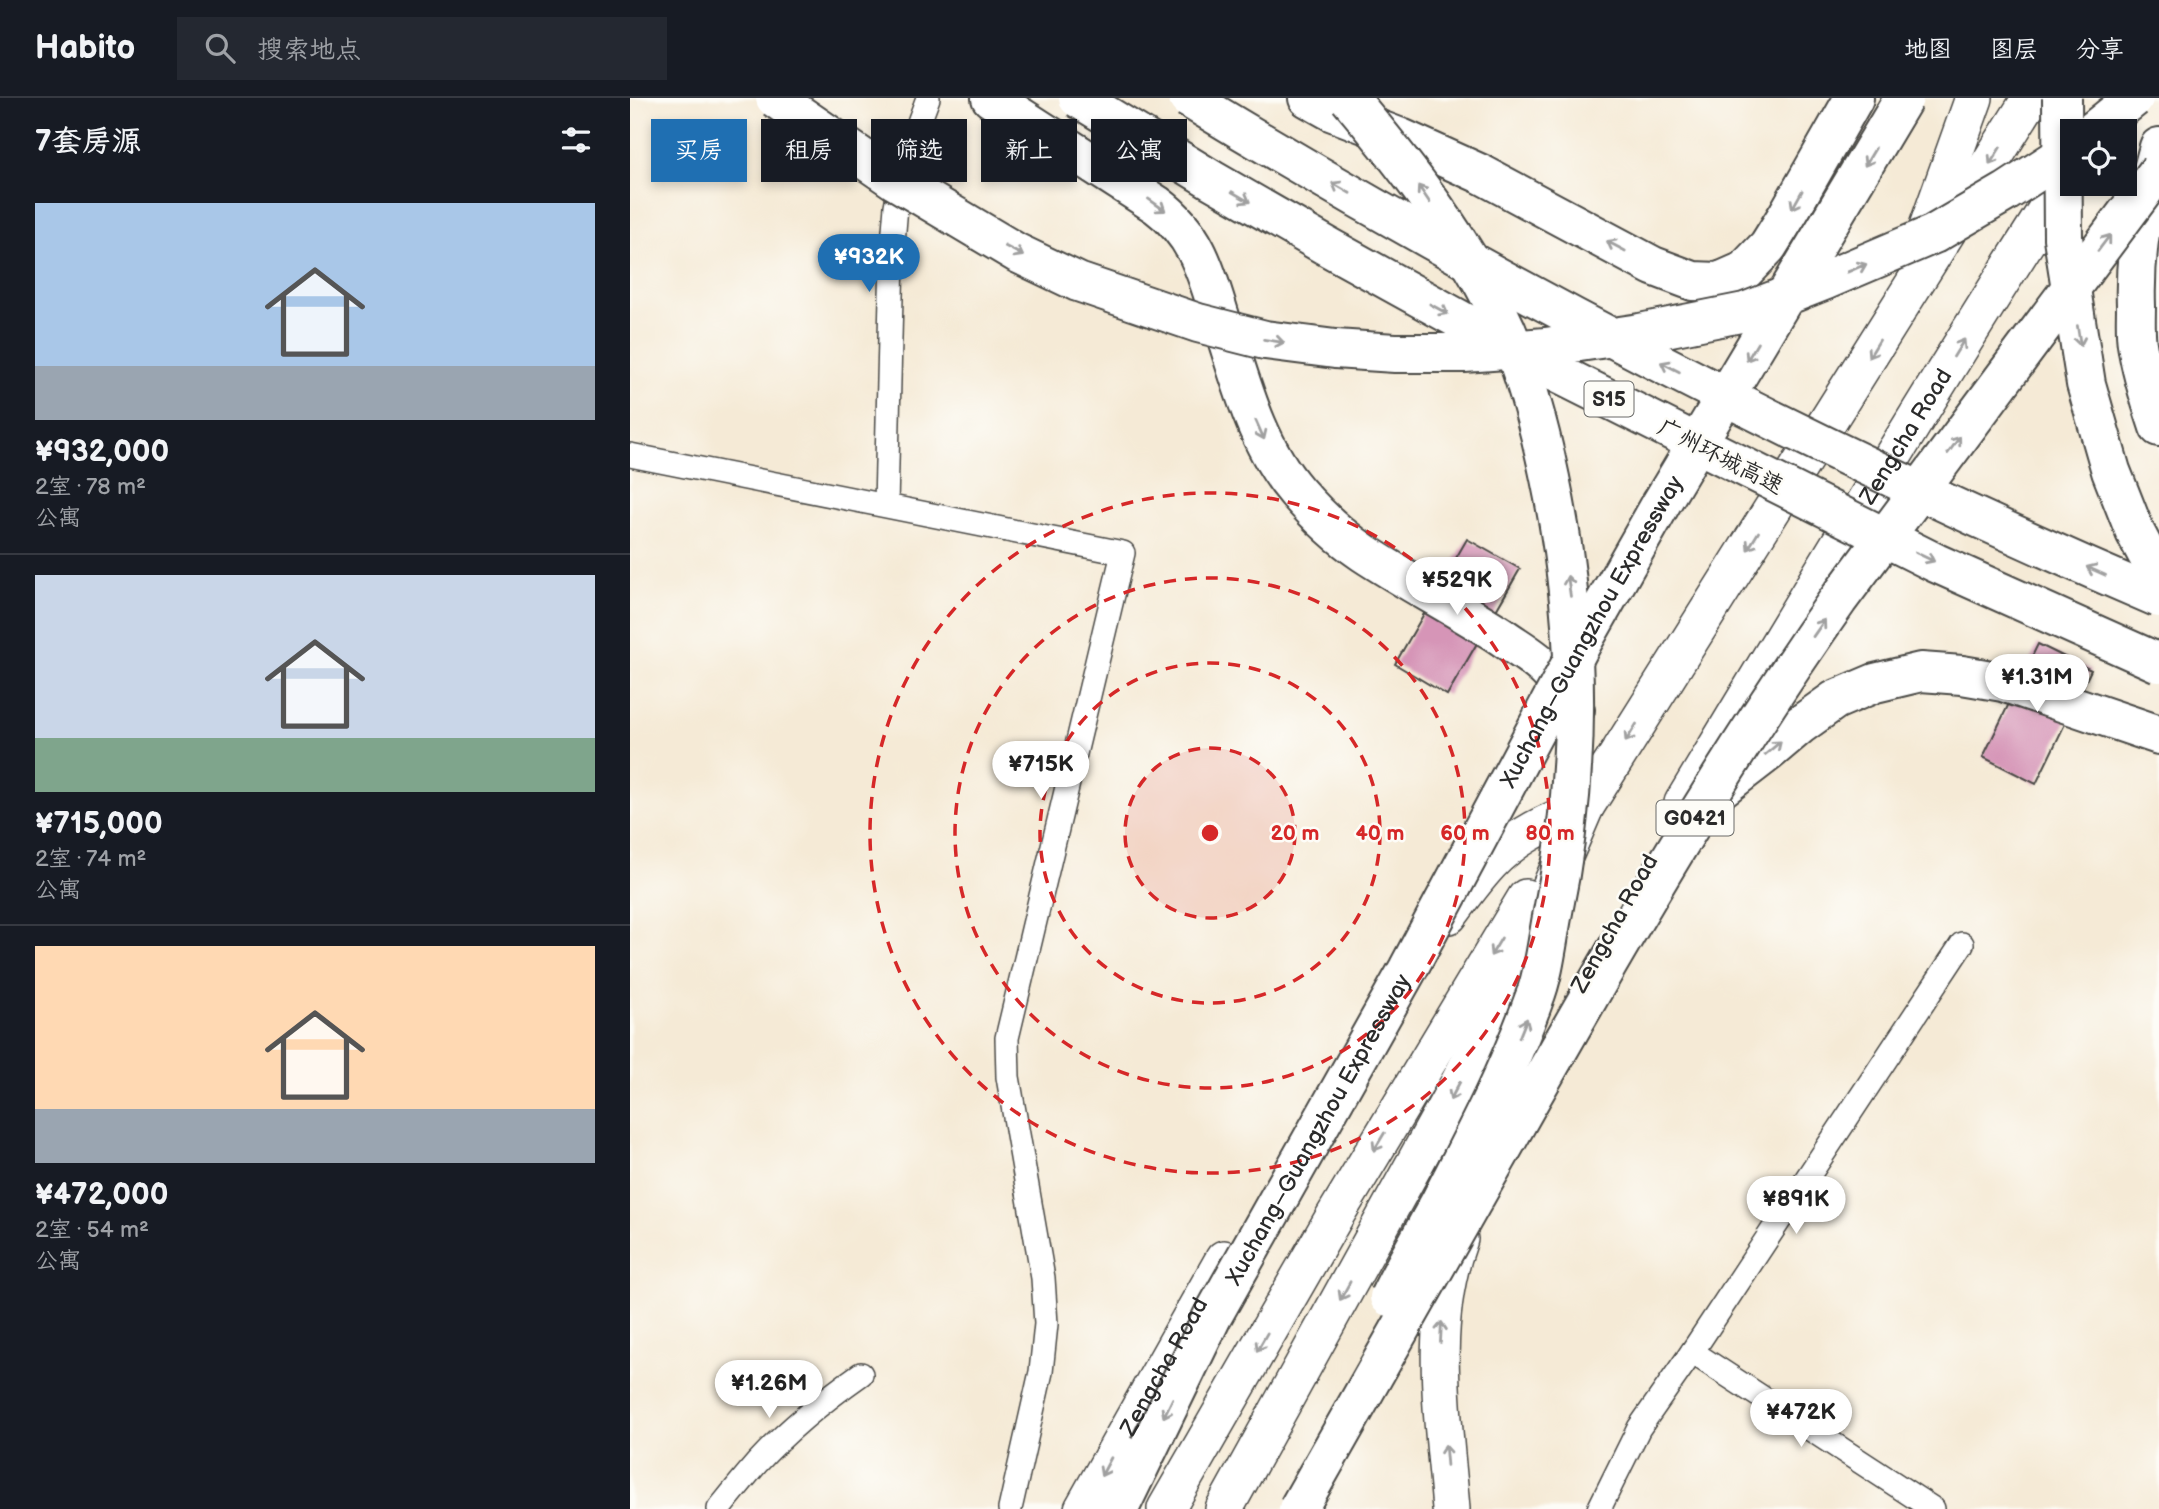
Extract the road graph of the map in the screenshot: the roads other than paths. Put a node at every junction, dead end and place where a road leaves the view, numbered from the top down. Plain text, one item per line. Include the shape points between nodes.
1 (775, 98) edge
2 (928, 98) edge
3 (991, 98) edge
4 (1078, 98) edge
5 (1188, 98) edge
6 (1308, 98) edge
7 (1349, 98) edge
8 (1854, 98) edge
9 (1904, 98) edge
10 (1973, 98) edge
11 (2031, 98) edge
12 (2062, 98) edge
13 (2118, 98) edge
14 (2134, 98) edge
15 (2103, 119) edge
16 (2109, 119) edge
17 (2159, 147) edge
18 (2060, 157) edge
19 (2159, 170) edge
20 (2060, 189) edge
21 (1900, 307) junction
22 (2159, 427) edge
23 (630, 455) edge
24 (886, 505) junction
25 (2159, 577) edge
26 (2159, 598) edge
27 (2159, 663) edge
28 (2159, 735) edge
29 (1585, 807) junction
30 (1663, 836) junction
31 (1962, 944) dead end
32 (1499, 1131) junction
33 (1692, 1352) junction
34 (861, 1374) dead end
35 (719, 1509) edge
36 (1010, 1509) edge
37 (1083, 1509) edge
38 (1119, 1509) edge
39 (1166, 1509) edge
40 (1224, 1509) edge
41 (1289, 1509) edge
42 (1298, 1509) edge
43 (1451, 1509) edge
44 (1598, 1509) edge
45 (1933, 1509) edge

1 -> 18 highway, bridge via 908,188 1017,253 1078,282 1198,323 1265,340 1395,353 1546,347 1745,312 1934,234
2 - 24 street via 905,160 895,206
3 -> 29 highway via 1157,205 1185,230 1204,265 1270,455 1329,527 1547,670 1568,697 1588,740
4 -> 27 highway, 广州环城高速 / S15, bridge via 1330,248 1549,369 1936,563
26 -> 5 highway, S15, bridge via 1853,459 1564,313
8 -> 6 highway via 1768,246 1744,271 1719,282 1693,281 1653,266 1481,174
41 -> 7 highway, bridge via 1392,1292 1501,1084 1536,996 1561,873 1576,718 1570,597 1559,521 1542,436 1506,330 1479,276 1430,202
9 -> 38 highway, Xuchang–Guangzhou Expressway, bridge via 1583,640 1408,969 1212,1317
10 - 21 main road
11 -> 21 main road
12 -> 25 highway, bridge via 2063,238 2086,384 2111,471
13 - 15 main road
14 - 16 highway, bridge
17 - 22 highway via 2139,229 2135,278 2136,342
42 -> 19 highway, G0421, bridge via 1625,933 1732,758 1838,600
30 -> 20 main road, Zengcha Road
21 -> 29 main road
23 - 24 street
24 - 36 street via 1123,553 1007,1038 1008,1077 1043,1278 1046,1324 1041,1372
30 -> 28 highway via 1835,700 1875,683 1921,672 2003,682
29 -> 37 main road, Zengcha Road via 1530,833 1492,861 1371,1020 1307,1117
29 -> 39 main road via 1549,858 1333,1219
29 -> 40 main road via 1504,996
30 - 32 main road, Zengcha Road
31 - 33 street
32 - 41 main road, Zengcha Road
43 -> 32 main road via 1442,1401 1445,1290 1454,1252
33 - 44 street via 1639,1428
33 - 45 street
34 - 35 street via 794,1426

